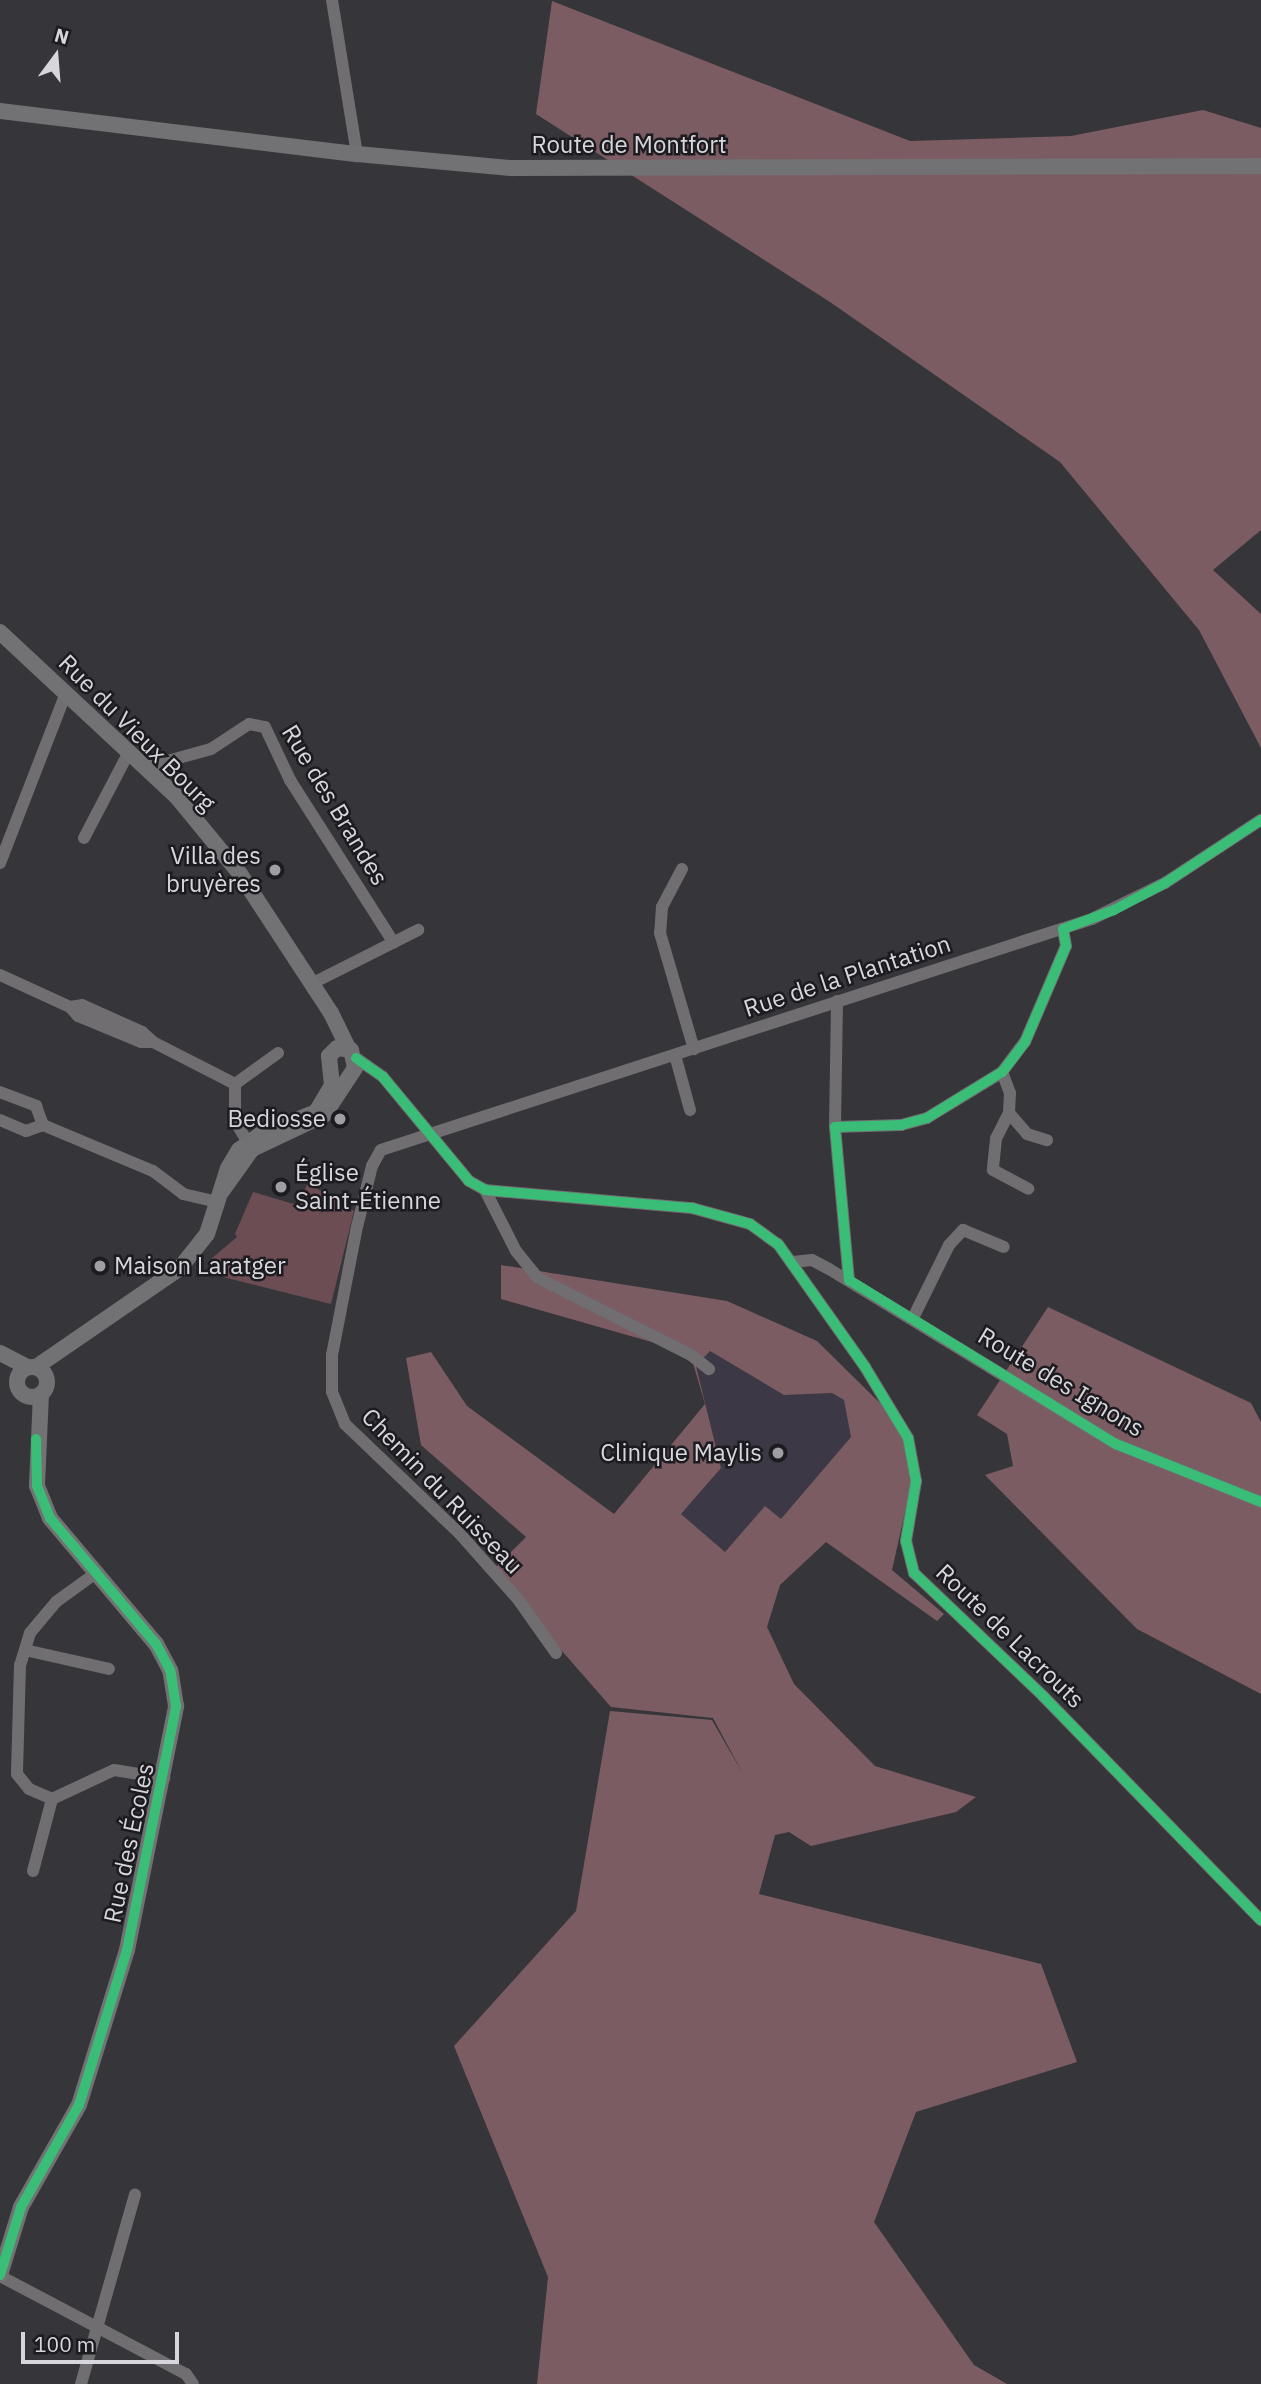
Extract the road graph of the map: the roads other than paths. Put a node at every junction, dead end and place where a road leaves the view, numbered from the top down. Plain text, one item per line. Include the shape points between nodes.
1 (332, 0) edge
2 (0, 111) edge
3 (357, 154) junction
4 (1261, 166) edge
5 (0, 632) edge
6 (66, 693) junction
7 (129, 752) junction
8 (146, 767) junction
9 (1261, 820) edge
10 (84, 838) dead end
11 (0, 863) edge
12 (682, 869) dead end
13 (1063, 929) junction
14 (418, 930) dead end
15 (394, 943) junction
16 (0, 975) edge
17 (313, 984) junction
18 (837, 1001) junction
19 (694, 1048) junction
20 (278, 1053) dead end
21 (675, 1055) junction
22 (345, 1062) junction
23 (1002, 1072) junction
24 (235, 1084) junction
25 (0, 1092) edge
26 (690, 1111) dead end
27 (1009, 1114) junction
28 (0, 1120) edge
29 (43, 1125) junction
30 (835, 1127) junction
31 (429, 1135) junction
32 (1047, 1140) dead end
33 (250, 1146) junction
34 (1028, 1189) dead end
35 (485, 1190) junction
36 (220, 1197) junction
37 (1004, 1247) dead end
38 (793, 1262) junction
39 (849, 1280) junction
40 (913, 1318) junction
41 (86, 1329) junction
42 (0, 1353) edge
43 (0, 1360) edge
44 (709, 1369) dead end
45 (27, 1371) junction
46 (38, 1390) junction
47 (1261, 1502) edge
48 (96, 1573) junction
49 (25, 1650) junction
50 (556, 1653) dead end
51 (108, 1669) dead end
52 (164, 1778) junction
53 (52, 1799) junction
54 (33, 1871) dead end
55 (1261, 1920) edge
56 (135, 2195) dead end
57 (0, 2276) edge
58 (96, 2328) junction
59 (81, 2384) edge
60 (193, 2384) edge

1 - 3 street
2 - 3 street, Route de Montfort
3 - 4 street, Route de Montfort via 512,168
5 - 6 street, Rue du Vieux Bourg
6 - 7 street, Rue du Vieux Bourg
6 - 11 street
7 - 8 street, Rue du Vieux Bourg
7 - 10 street
8 - 15 street, Rue des Brandes via 211,748 249,724 265,727 290,780
8 - 17 street, Rue du Vieux Bourg via 240,874
9 - 13 street, Rue de la Plantation via 1165,883 1114,910
12 - 19 street via 662,907 660,933
13 - 18 street, Rue de la Plantation
13 - 23 street via 1066,946 1025,1042
14 - 15 street
15 - 17 street
16 - 24 street via 70,1007 82,1005 142,1032
17 - 22 street, Rue du Vieux Bourg via 331,1013
18 - 19 street, Rue de la Plantation
18 - 30 street
19 - 21 street, Rue de la Plantation
20 - 24 street
21 - 26 street
21 - 31 street, Rue de la Plantation
22 - 31 street via 373,1070
22 - 33 street via 319,1120
23 - 27 street via 1010,1093
23 - 30 street via 928,1118 901,1125
24 - 33 street via 235,1121
25 - 29 street via 36,1106
27 - 32 street via 1027,1133
27 - 34 street via 993,1149 993,1170
28 - 29 street via 26,1131
29 - 36 street via 153,1171 183,1194
30 - 39 street
31 - 35 street via 468,1181
31 - 50 street, Chemin du Ruisseau via 381,1150 372,1166 332,1355 332,1392 345,1424 459,1533 517,1598
33 - 36 street
35 - 38 street via 640,1200 726,1216 765,1233
35 - 44 street via 516,1251 538,1278 691,1355
36 - 41 street via 207,1234 180,1268 135,1302
37 - 40 street via 963,1230 949,1245
38 - 39 street, Route des Ignons via 812,1260
38 - 55 street, Route de Lacrouts via 908,1438 916,1481 906,1541 915,1573 1053,1706
39 - 40 street, Route des Ignons
40 - 47 street, Route des Ignons via 1116,1444
41 - 45 street
41 - 46 street
42 - 45 street
43 - 45 street
45 - 46 street
45 - 46 street via 19,1391
46 - 48 street, Rue des Écoles via 37,1485 50,1518
48 - 49 street via 56,1602 30,1633
48 - 52 street, Rue des Écoles via 156,1644 170,1670 176,1706
49 - 51 street
49 - 53 street via 20,1665 18,1774 29,1789
52 - 53 street via 114,1770
52 - 57 street, Rue des Écoles via 127,1950 79,2105 21,2207
53 - 54 street
56 - 58 street
57 - 58 street
58 - 59 street
58 - 60 street via 186,2374

